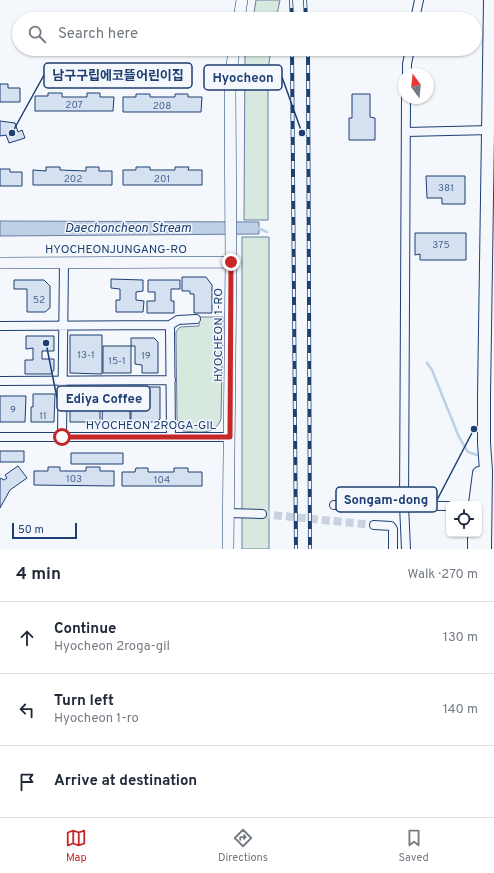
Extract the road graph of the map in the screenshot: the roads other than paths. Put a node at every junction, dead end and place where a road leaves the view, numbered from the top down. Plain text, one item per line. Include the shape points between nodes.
1 (242, 0) edge
2 (419, 0) edge
3 (490, 0) edge
4 (240, 12) edge
5 (416, 12) edge
6 (233, 56) edge
7 (409, 56) edge
8 (407, 68) edge
9 (406, 104) edge
10 (491, 130) edge
11 (406, 132) junction
12 (64, 262) junction
13 (231, 262) junction
14 (0, 263) edge
15 (196, 319) dead end
16 (63, 325) junction
17 (170, 325) junction
18 (0, 326) edge
19 (62, 380) junction
20 (171, 380) junction
21 (0, 381) edge
22 (0, 437) edge
23 (62, 437) junction
24 (170, 437) junction
25 (230, 437) junction
26 (482, 471) junction
27 (476, 501) edge
28 (334, 505) dead end
29 (404, 505) junction
30 (446, 506) edge
31 (228, 512) junction
32 (262, 514) tunnel mouth
33 (374, 525) tunnel mouth
34 (474, 537) edge
35 (228, 549) edge
36 (393, 549) edge
37 (406, 549) edge
38 (474, 549) edge
39 (485, 549) edge

1 - 4 street
2 - 5 street
3 - 10 main road
6 - 13 street, HYOCHEON 1-RO via 230,83
7 - 8 street
9 - 11 street
10 - 11 street
10 - 26 main road
11 - 29 street
12 - 13 street, HYOCHEONJUNGANG-RO
12 - 14 street, HYOCHEONJUNGANG-RO
12 - 16 street
13 - 25 street, HYOCHEON 1-RO
15 - 17 street via 178,320
16 - 17 street
16 - 18 street
16 - 19 street
17 - 20 street
19 - 20 street
19 - 21 street
19 - 23 street
20 - 24 street
22 - 23 street, HYOCHEON 2ROGA-GIL
23 - 24 street, HYOCHEON 2ROGA-GIL
24 - 25 street, HYOCHEON 2ROGA-GIL
25 - 31 street, HYOCHEON 1-RO
26 - 27 main road
26 - 39 main road
28 - 29 street
29 - 30 street
29 - 37 street
31 - 32 street
31 - 35 street, HYOCHEON 1-RO
33 - 36 street via 390,526 393,529
34 - 38 main road

